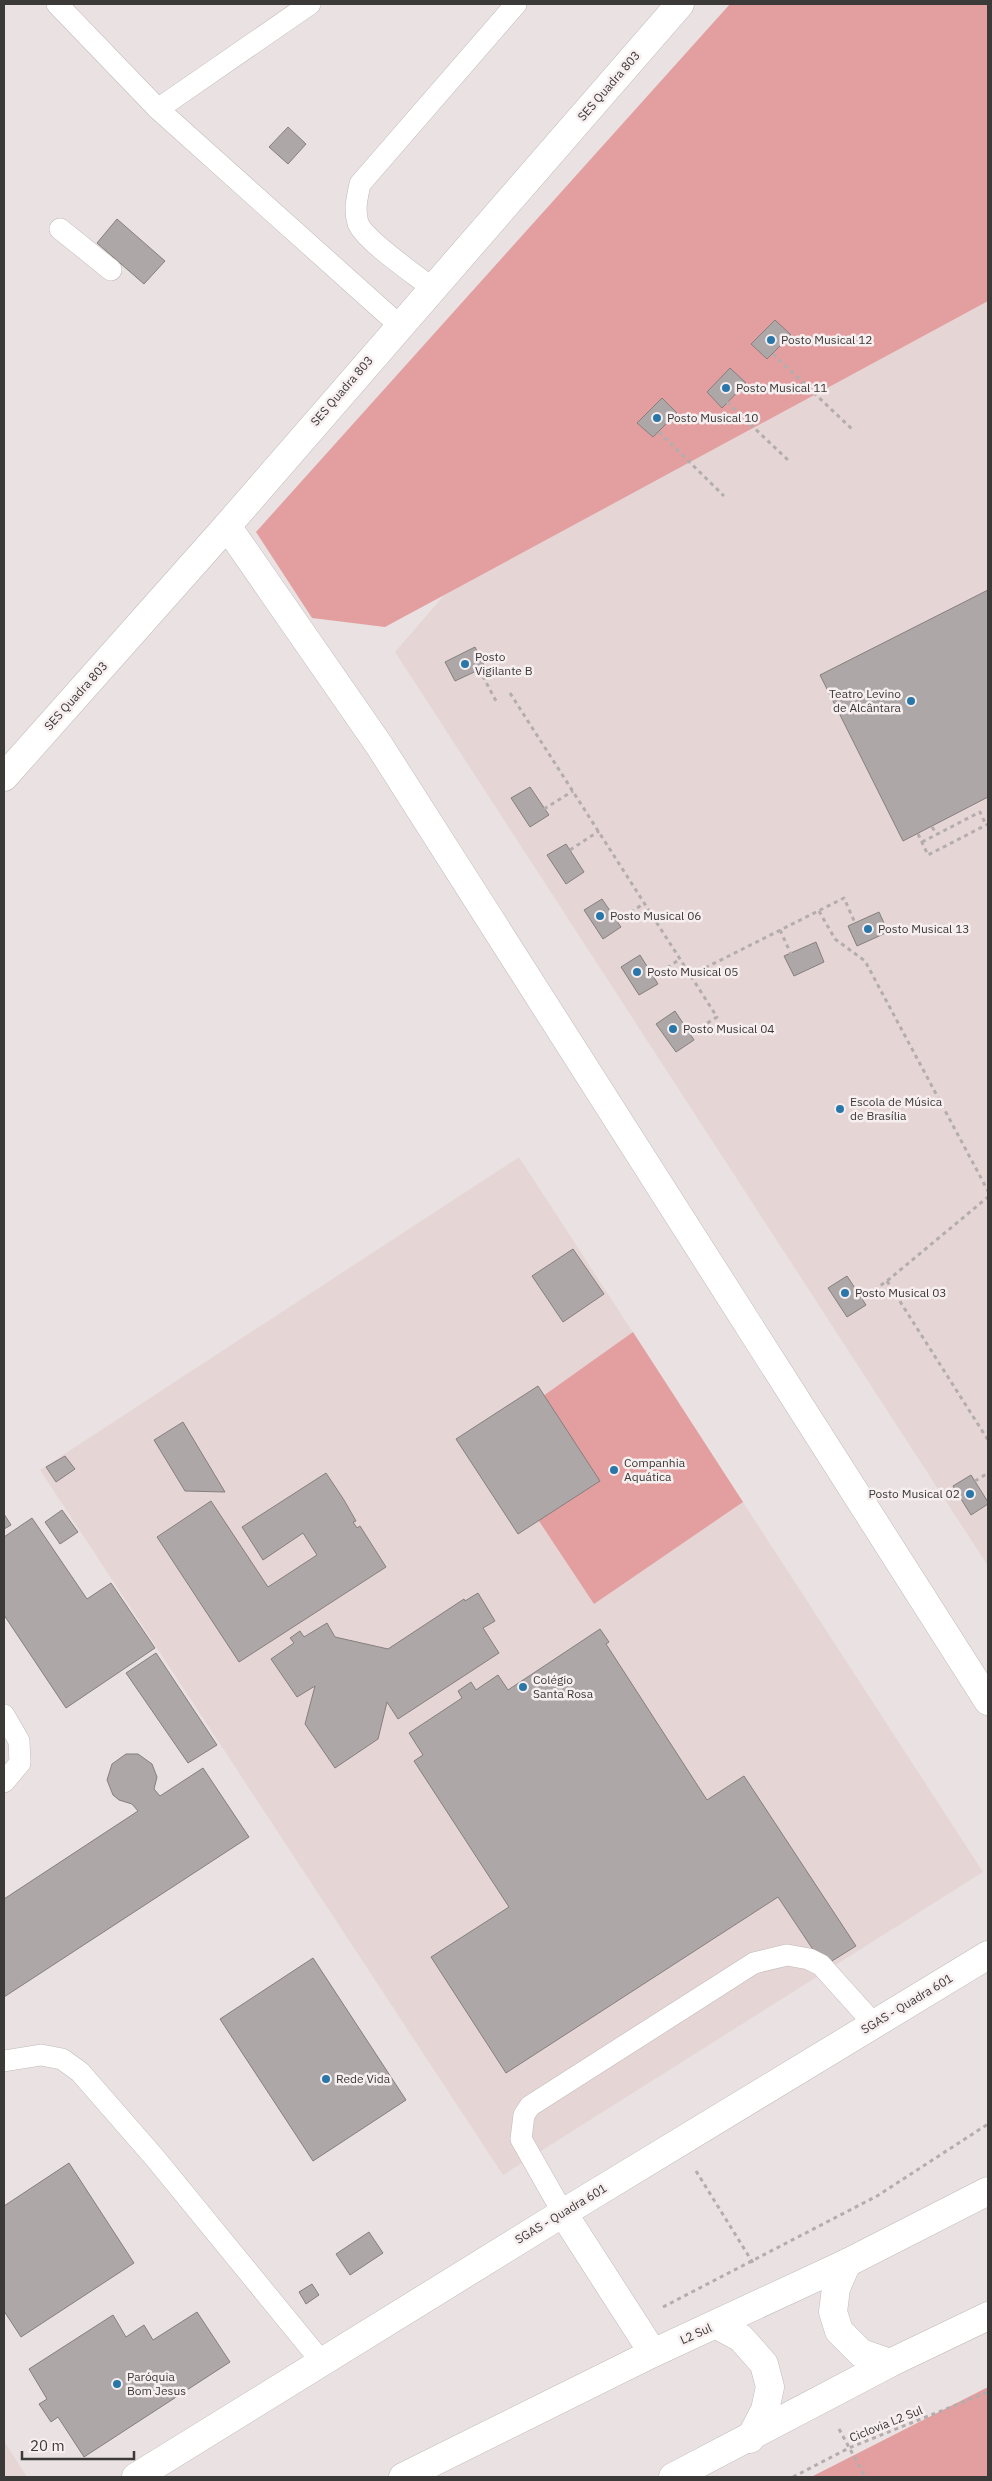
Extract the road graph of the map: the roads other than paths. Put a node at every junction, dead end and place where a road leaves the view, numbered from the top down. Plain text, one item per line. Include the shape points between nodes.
1 (57, 4) edge
2 (310, 4) edge
3 (516, 4) edge
4 (680, 4) edge
5 (158, 110) junction
6 (60, 229) dead end
7 (111, 270) dead end
8 (432, 288) junction
9 (399, 325) junction
10 (227, 526) junction
11 (4, 777) edge
12 (988, 1701) edge
13 (4, 1715) edge
14 (4, 1782) edge
15 (988, 1954) edge
16 (874, 2024) junction
17 (4, 2061) edge
18 (988, 2191) edge
19 (563, 2213) junction
20 (847, 2262) junction
21 (988, 2316) edge
22 (717, 2325) junction
23 (654, 2353) junction
24 (321, 2361) junction
25 (890, 2363) junction
26 (750, 2439) junction
27 (136, 2477) edge
28 (403, 2477) edge
29 (673, 2477) edge

1 - 5 lane
2 - 5 lane
3 - 8 lane via 360,184 355,207 359,225 373,241
4 - 8 street, SES Quadra 803
5 - 9 lane
6 - 7 lane
8 - 9 street, SES Quadra 803
9 - 10 street, SES Quadra 803
10 - 11 street, SES Quadra 803
10 - 12 street via 379,745
13 - 14 lane via 20,1741 20,1763
15 - 16 street, SGAS - Quadra 601
16 - 19 street, SGAS - Quadra 601
16 - 19 lane via 821,1966 786,1955 754,1963 530,2106 524,2115 521,2139
17 - 24 lane via 41,2055 62,2059 80,2072 155,2158
18 - 20 street, L2 Sul
19 - 23 street
19 - 24 street, SGAS - Quadra 601
20 - 22 street, L2 Sul
20 - 25 street via 836,2288 833,2312 839,2331 861,2352
21 - 25 street
22 - 23 street, L2 Sul
22 - 26 street via 741,2338 764,2364 770,2387 765,2410
23 - 28 street, L2 Sul
24 - 27 street, SGAS - Quadra 601
25 - 26 street
26 - 29 street

